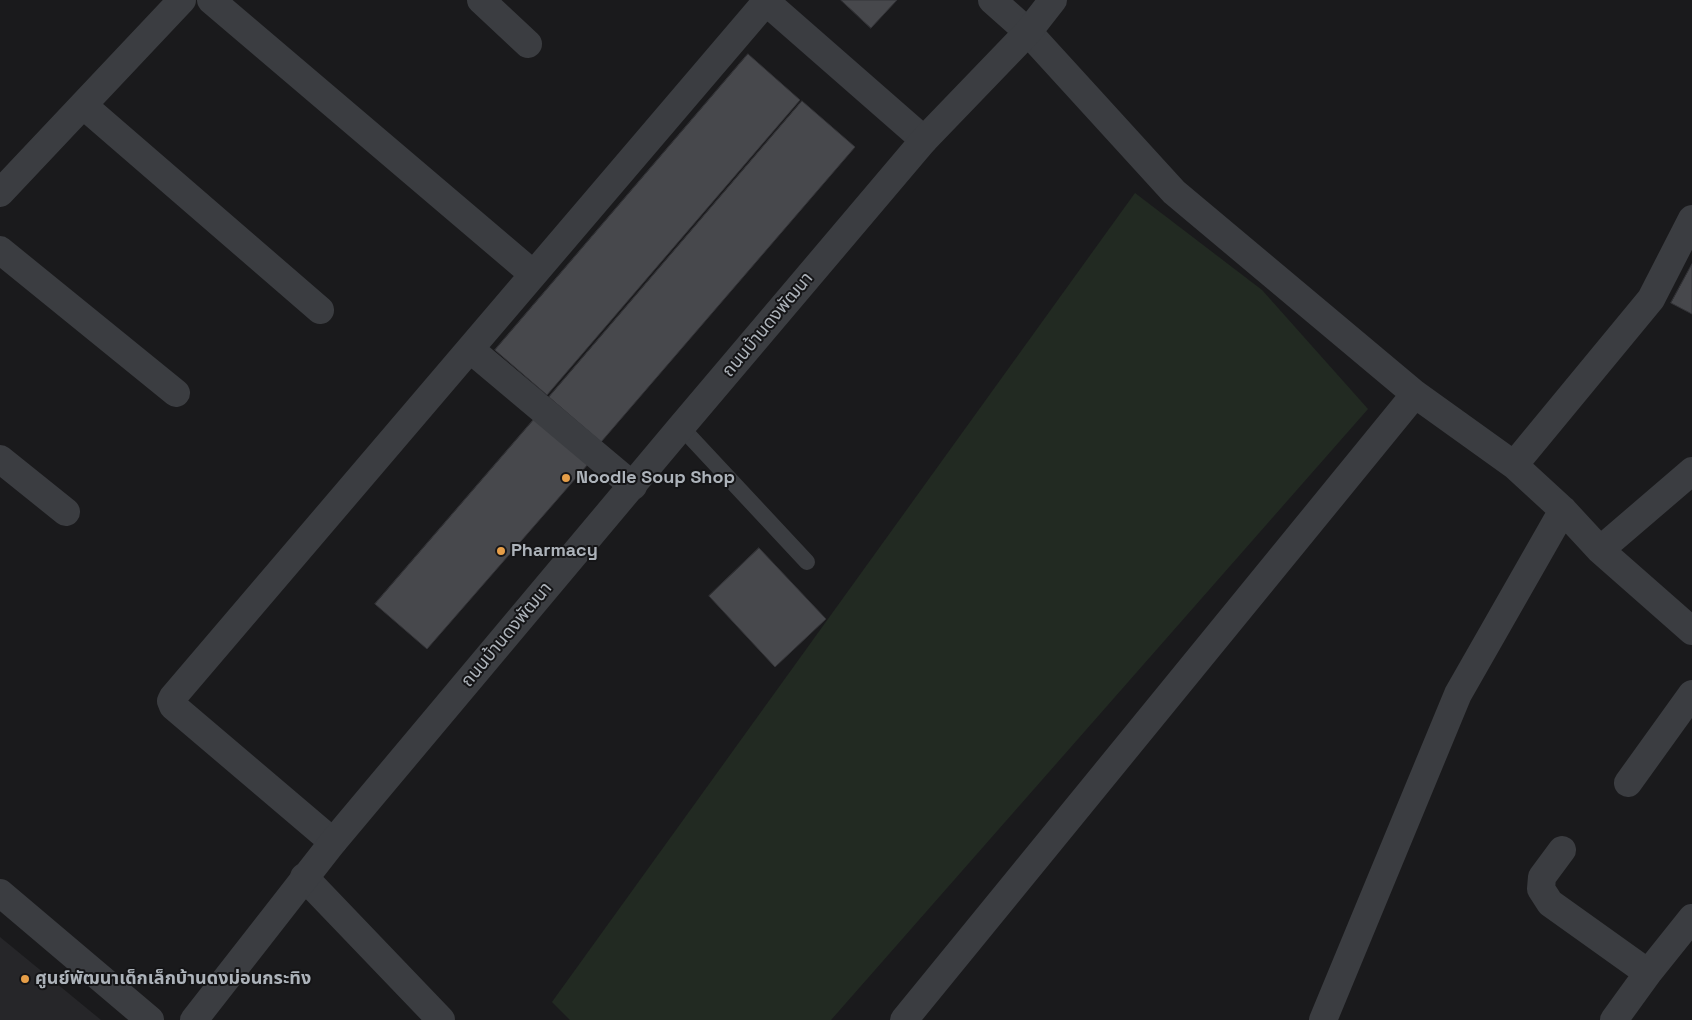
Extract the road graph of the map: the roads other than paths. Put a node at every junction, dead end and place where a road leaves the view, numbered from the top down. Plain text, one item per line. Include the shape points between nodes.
1 (182, 0) edge
2 (210, 0) edge
3 (481, 0) edge
4 (992, 0) edge
5 (1053, 0) edge
6 (1028, 32) junction
7 (528, 44) dead end
8 (83, 105) junction
9 (924, 140) junction
10 (0, 193) edge
11 (1692, 219) edge
12 (0, 250) edge
13 (533, 274) junction
14 (320, 310) dead end
15 (470, 349) junction
16 (176, 393) dead end
17 (1415, 394) junction
18 (681, 427) junction
19 (0, 459) edge
20 (1514, 465) junction
21 (1692, 471) edge
22 (633, 486) junction
23 (1563, 510) junction
24 (66, 512) dead end
25 (1600, 550) junction
26 (807, 562) dead end
27 (1692, 632) edge
28 (1692, 694) edge
29 (1628, 783) dead end
30 (333, 842) junction
31 (1562, 850) dead end
32 (304, 877) junction
33 (0, 893) edge
34 (1692, 918) edge
35 (1648, 973) junction
36 (150, 1020) edge
37 (194, 1020) edge
38 (442, 1020) edge
39 (904, 1020) edge
40 (1323, 1020) edge
41 (1614, 1020) edge

1 - 8 street
2 - 13 street
3 - 7 street
4 - 6 street
5 - 6 street, ถนนบ้านดงพัฒนา
6 - 9 street, ถนนบ้านดงพัฒนา
6 - 17 street via 1174,192
8 - 10 street
8 - 14 street
9 - 13 street via 772,7 766,6 759,10
9 - 18 street, ถนนบ้านดงพัฒนา
11 - 20 street via 1651,299
12 - 16 street
13 - 15 street
15 - 22 street
15 - 30 street via 171,701
17 - 20 street
17 - 39 street
18 - 22 street, ถนนบ้านดงพัฒนา
18 - 26 lane
19 - 24 street
20 - 23 street
21 - 25 street
22 - 30 street, ถนนบ้านดงพัฒนา
23 - 25 street
23 - 40 street via 1458,694
25 - 27 street
28 - 29 street
30 - 32 street, ถนนบ้านดงพัฒนา
31 - 35 street via 1542,877 1541,889 1550,904
32 - 37 street, ถนนบ้านดงพัฒนา
32 - 38 street
33 - 36 street
34 - 35 street
35 - 41 street

